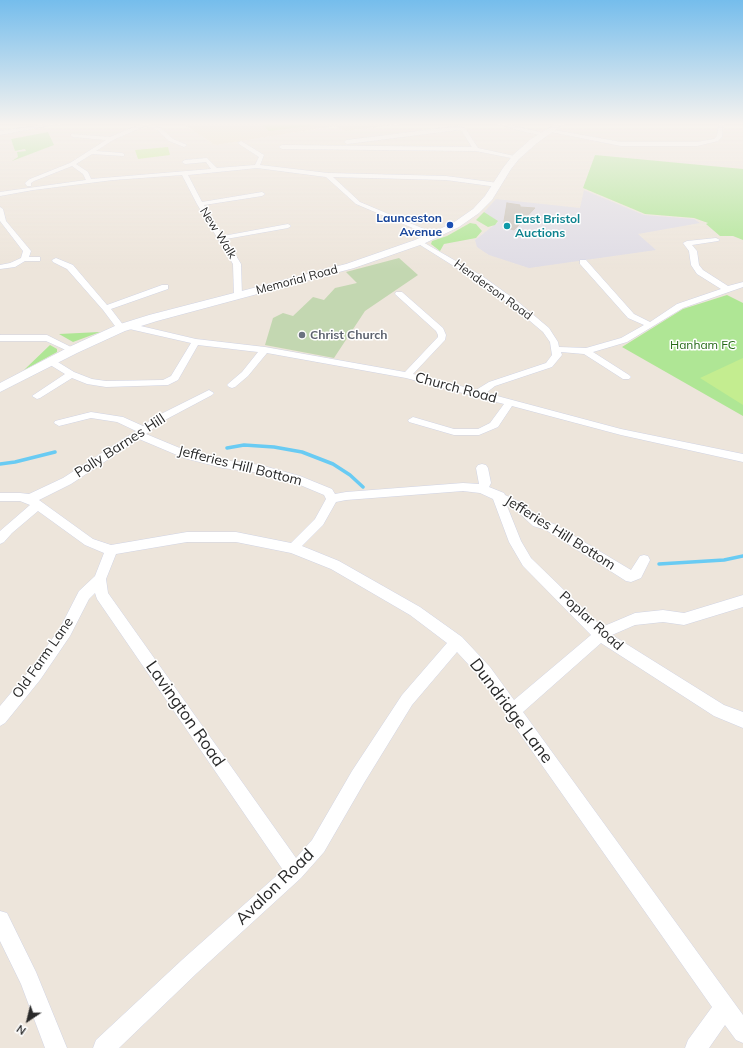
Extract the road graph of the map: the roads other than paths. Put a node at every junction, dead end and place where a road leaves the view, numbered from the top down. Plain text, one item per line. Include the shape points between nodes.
1 (52, 172) edge
2 (83, 172) edge
3 (195, 172) edge
4 (303, 172) edge
5 (505, 172) edge
6 (184, 173) junction
7 (328, 175) junction
8 (89, 180) junction
9 (29, 185) dead end
10 (498, 185) junction
11 (0, 194) edge
12 (262, 194) dead end
13 (200, 204) junction
14 (0, 209) edge
15 (288, 226) dead end
16 (434, 235) junction
17 (222, 238) junction
18 (716, 240) dead end
19 (419, 242) junction
20 (38, 259) dead end
21 (24, 260) junction
22 (56, 260) dead end
23 (582, 262) dead end
24 (0, 267) edge
25 (743, 284) edge
26 (165, 287) dead end
27 (727, 288) junction
28 (399, 294) dead end
29 (238, 296) junction
30 (408, 302) junction
31 (397, 304) dead end
32 (106, 308) junction
33 (153, 318) junction
34 (650, 325) junction
35 (125, 327) junction
36 (165, 333) junction
37 (0, 338) edge
38 (196, 342) junction
39 (556, 349) junction
40 (73, 350) junction
41 (265, 350) junction
42 (586, 351) junction
43 (50, 361) junction
44 (622, 372) dead end
45 (71, 374) junction
46 (407, 375) junction
47 (232, 385) dead end
48 (0, 388) edge
49 (480, 393) junction
50 (210, 394) dead end
51 (37, 396) dead end
52 (510, 402) junction
53 (413, 420) dead end
54 (59, 423) dead end
55 (141, 433) junction
56 (743, 458) edge
57 (482, 468) dead end
58 (482, 489) junction
59 (500, 496) junction
60 (0, 497) edge
61 (332, 499) junction
62 (34, 502) junction
63 (0, 539) edge
64 (293, 548) junction
65 (111, 550) junction
66 (644, 560) dead end
67 (100, 579) junction
68 (743, 601) edge
69 (601, 635) junction
70 (457, 642) junction
71 (513, 710) junction
72 (0, 718) edge
73 (743, 720) edge
74 (295, 872) junction
75 (0, 920) edge
76 (726, 1007) junction
77 (743, 1033) edge
78 (56, 1048) edge
79 (104, 1048) edge
80 (696, 1048) edge

1 - 9 street via 32,180
2 - 8 street
3 - 6 street
4 - 7 street
5 - 10 street, Memorial Road
6 - 8 street
6 - 13 street, New Walk
7 - 10 street via 446,178
7 - 16 street via 358,203
8 - 11 street
10 - 16 street, Memorial Road via 476,211 456,225
12 - 13 street
13 - 17 street, New Walk
14 - 21 street via 3,221 27,251
15 - 17 street
16 - 19 street, Memorial Road
17 - 29 street, New Walk via 238,266
18 - 27 street via 687,243 700,272
19 - 29 street, Memorial Road via 350,266
19 - 39 street, Henderson Road via 479,278 514,303 546,330
20 - 21 street
21 - 24 street
22 - 32 street via 68,265
23 - 34 street via 631,316
25 - 27 street
26 - 32 street via 154,295
27 - 34 street via 680,306
28 - 30 street
29 - 33 street, Memorial Road
30 - 31 street
30 - 46 street via 440,330 442,338
32 - 35 street
33 - 35 street, Memorial Road
33 - 36 street via 157,327
34 - 42 street via 624,340
35 - 36 street, Church Road
35 - 40 street, Memorial Road
36 - 38 street, Church Road
37 - 40 street via 47,338
38 - 41 street, Church Road
38 - 45 street via 176,378 165,383 106,384 90,382
39 - 42 street
39 - 49 street via 557,355 549,365 492,384
40 - 43 street, Memorial Road
41 - 46 street, Church Road
41 - 47 street via 246,374
42 - 44 street
43 - 45 street
43 - 48 street, Memorial Road
45 - 51 street
46 - 49 street, Church Road
49 - 52 street, Church Road
50 - 55 street, Polly Barnes Hill via 160,419
52 - 53 street via 494,425 479,432 454,432
52 - 56 street, Church Road via 621,432
54 - 55 street, Jefferies Hill Bottom via 92,416 118,419
55 - 61 street, Jefferies Hill Bottom via 184,454 296,479 328,492
55 - 62 street, Polly Barnes Hill
57 - 58 street
58 - 59 street, Jefferies Hill Bottom
58 - 61 street, Jefferies Hill Bottom via 463,487
59 - 66 street, Jefferies Hill Bottom via 520,507 538,523 550,527 632,577
59 - 69 street, Poplar Road via 499,500 515,542 528,562
60 - 62 street, Dundridge Lane via 20,497
61 - 64 street via 319,522
62 - 63 street, Polly Barnes Hill
62 - 65 street, Dundridge Lane via 89,542
64 - 65 street, Dundridge Lane via 236,537 187,537
64 - 70 street, Dundridge Lane via 335,565 415,611
65 - 67 street
67 - 72 street, Old Farm Lane via 84,596 65,632 35,675
67 - 74 street, Lavington Road via 102,595
68 - 69 street via 684,619 663,616 635,619 611,628
69 - 71 street
69 - 73 street, Poplar Road via 720,712
70 - 71 street, Dundridge Lane via 485,672
70 - 74 street, Avalon Road via 407,700 318,846
71 - 76 street, Dundridge Lane
74 - 79 street, Avalon Road via 190,966
75 - 78 street via 29,978
76 - 77 street, Dundridge Lane
76 - 80 street

